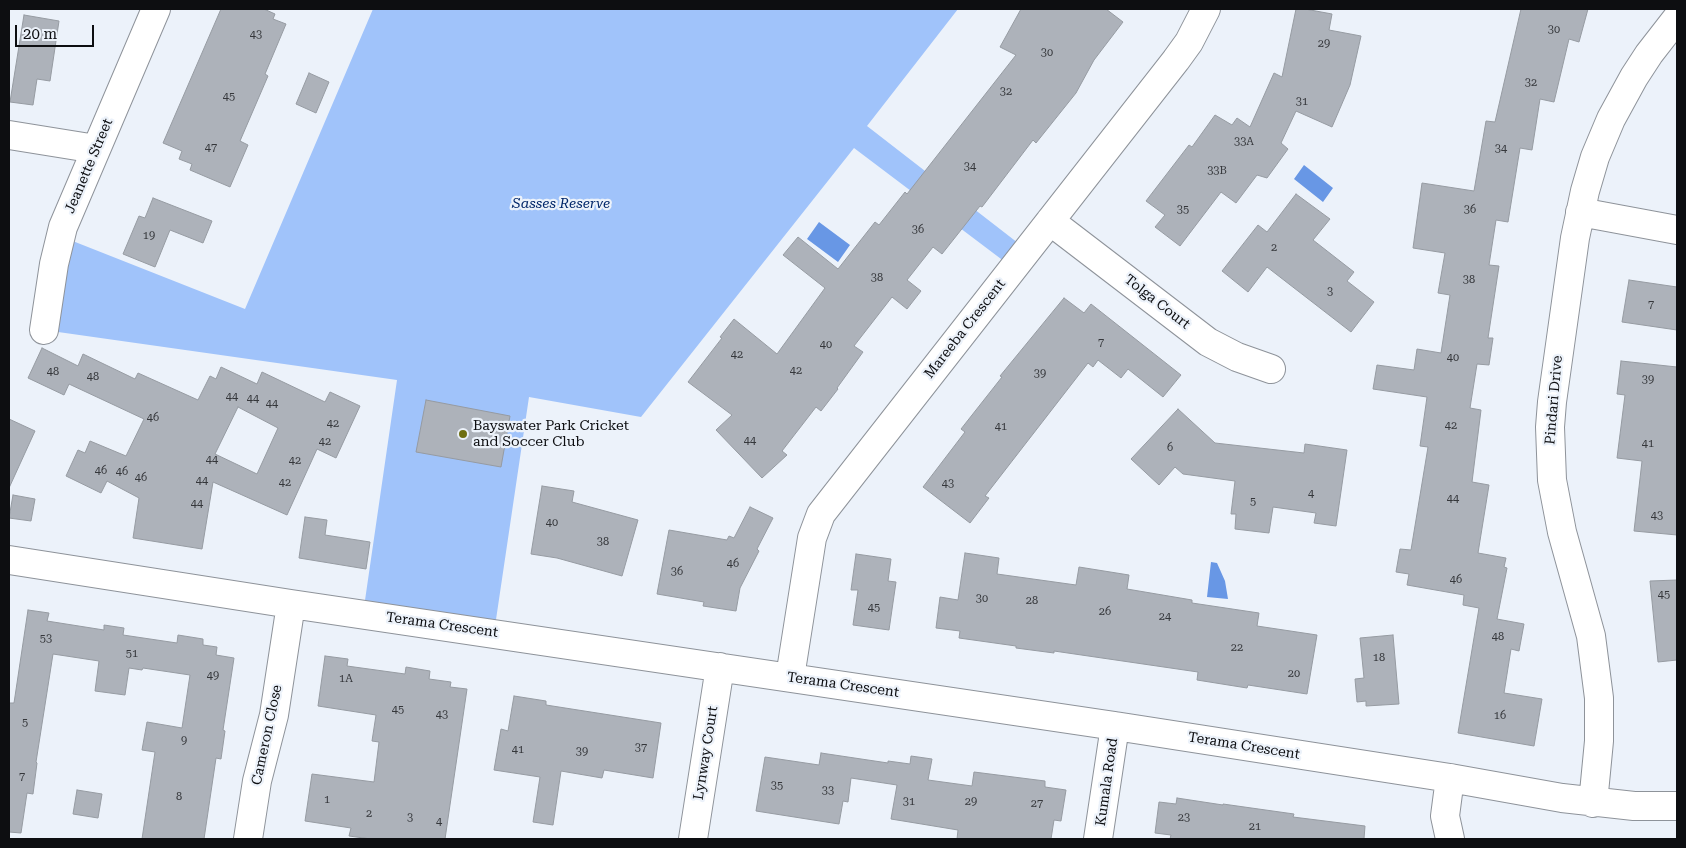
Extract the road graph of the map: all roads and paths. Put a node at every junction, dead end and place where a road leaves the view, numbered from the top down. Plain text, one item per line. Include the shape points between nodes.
1 (156, 9) edge
2 (1206, 9) edge
3 (1677, 18) edge
4 (9, 135) edge
5 (96, 149) junction
6 (1580, 212) junction
7 (1050, 221) junction
8 (1677, 230) edge
9 (44, 330) dead end
10 (1271, 369) dead end
11 (9, 560) edge
12 (291, 604) junction
13 (720, 666) junction
14 (790, 678) junction
15 (1115, 726) junction
16 (1450, 778) junction
17 (1593, 803) junction
18 (1677, 806) edge
19 (255, 838) edge
20 (693, 839) edge
21 (1098, 839) edge
22 (1450, 839) edge

1 - 5 street, Jeanette Street
2 - 7 street, Mareeba Crescent via 1176,60
3 - 6 street, Pindari Drive via 1649,54 1611,119 1595,156
4 - 5 street
5 - 9 street, Jeanette Street via 58,246
6 - 8 street
6 - 17 street, Pindari Drive via 1557,364 1550,452 1556,506 1586,613 1599,698 1600,741
7 - 10 street, Tolga Court via 1208,342
7 - 14 street, Mareeba Crescent via 821,514 812,538
11 - 12 street, Terama Crescent
12 - 13 street, Terama Crescent
12 - 19 street, Cameron Close via 274,715 257,781
13 - 14 street, Terama Crescent
13 - 20 street, Lynway Court
14 - 15 street, Terama Crescent
15 - 16 street, Terama Crescent
15 - 21 street, Kumala Road
16 - 17 street, Terama Crescent
16 - 22 street via 1445,816
17 - 18 street, Terama Crescent

